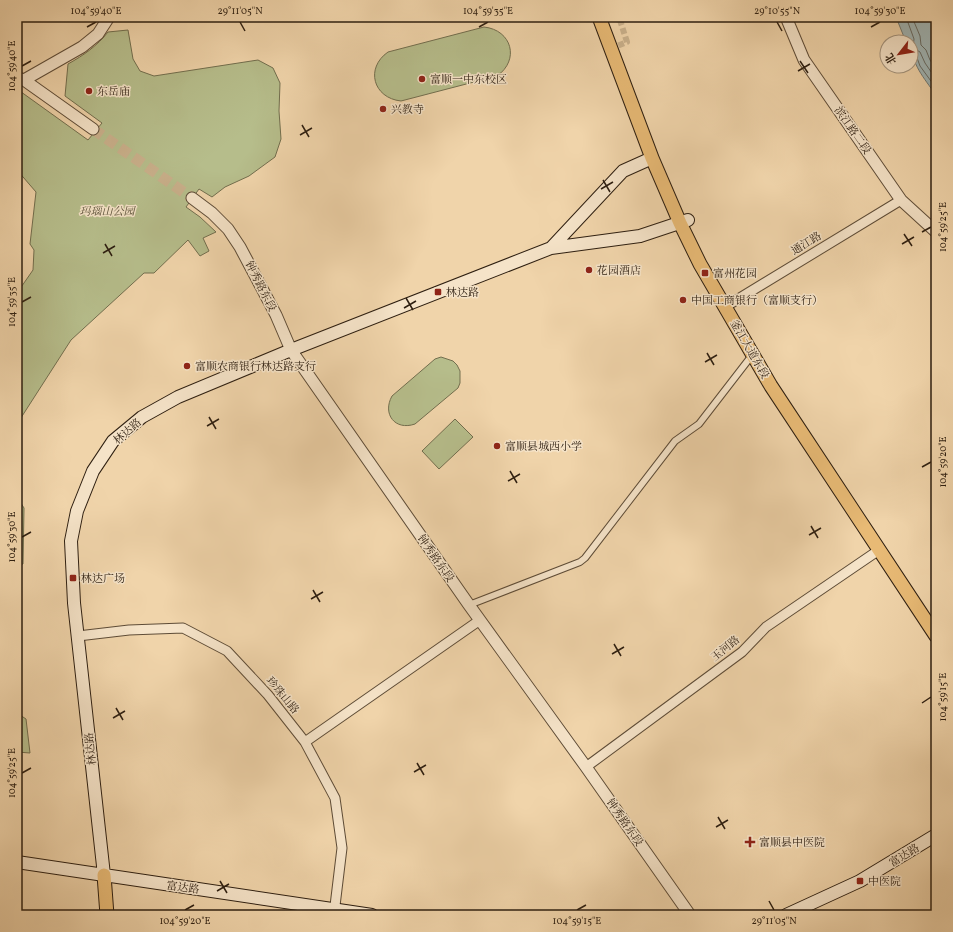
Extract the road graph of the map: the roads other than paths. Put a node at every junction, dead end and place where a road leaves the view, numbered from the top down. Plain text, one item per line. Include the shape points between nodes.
1 (108, 17) edge
2 (599, 17) edge
3 (607, 17) edge
4 (786, 17) edge
5 (20, 79) edge
6 (93, 129) tunnel mouth
7 (652, 158) junction
8 (192, 198) tunnel mouth
9 (900, 200) junction
10 (684, 222) junction
11 (936, 232) edge
12 (551, 248) junction
13 (728, 305) junction
14 (291, 350) junction
15 (753, 354) junction
16 (879, 550) junction
17 (469, 605) junction
18 (480, 620) junction
19 (936, 622) edge
20 (78, 636) junction
21 (936, 636) edge
22 (306, 742) junction
23 (586, 767) junction
24 (936, 835) edge
25 (17, 862) edge
26 (104, 875) junction
27 (334, 912) edge
28 (107, 915) edge
29 (372, 915) edge
30 (690, 915) edge
31 (786, 915) edge

1 - 5 street via 98,34 82,47
2 - 7 main road, 釜江大道东段
3 - 10 main road, 釜江大道东段
4 - 9 street, 滨江路二段 via 804,60
5 - 6 street
7 - 10 main road, 釜江大道东段
7 - 12 main road via 623,171
8 - 14 street, 钟秀路东段 via 228,229 240,246
9 - 11 street, 滨江路二段
9 - 13 street, 通江路
10 - 12 main road via 640,236
10 - 13 main road, 釜江大道东段 via 700,264
12 - 14 main road, 林达路
13 - 15 main road, 釜江大道东段
13 - 19 main road, 釜江大道东段
14 - 17 street, 钟秀路东段
14 - 20 main road, 林达路 via 178,397 142,417 113,441 93,471 77,510 71,541
15 - 16 main road, 釜江大道东段
15 - 17 street via 699,424 675,441 585,558
16 - 21 main road, 釜江大道东段
16 - 23 street, 玉河路 via 766,627 742,652
17 - 18 street, 钟秀路东段
18 - 22 street
18 - 23 street, 钟秀路东段
20 - 22 street, 珍珠山路 via 129,630 183,628 227,651 268,695
20 - 26 main road, 林达路
22 - 27 street, 珍珠山路 via 335,798 342,848
23 - 30 street, 钟秀路东段
24 - 31 main road, 富达路 via 860,881
25 - 26 main road, 富达路
26 - 27 main road, 富达路
26 - 28 main road
27 - 29 main road, 富达路

